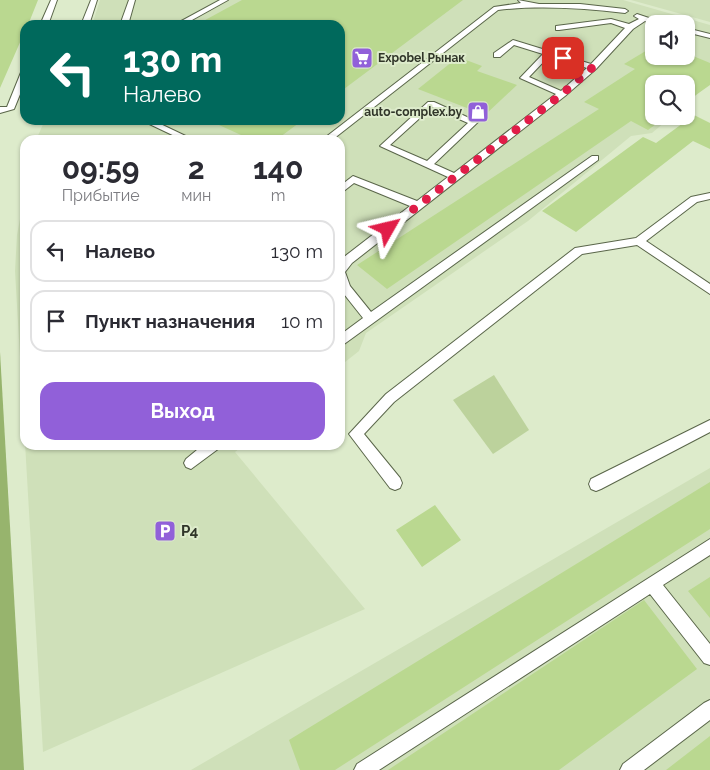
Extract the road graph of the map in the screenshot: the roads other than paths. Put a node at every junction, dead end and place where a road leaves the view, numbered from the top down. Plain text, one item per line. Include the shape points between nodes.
1 (54, 0) edge
2 (94, 0) edge
3 (132, 0) edge
4 (225, 0) edge
5 (520, 0) edge
6 (573, 0) edge
7 (595, 0) edge
8 (529, 4) junction
9 (559, 6) junction
10 (625, 11) junction
11 (645, 18) joint
12 (46, 20) edge
13 (87, 20) edge
14 (126, 20) edge
15 (187, 20) edge
16 (630, 27) junction
17 (559, 28) dead end
18 (695, 32) edge
19 (710, 36) edge
20 (548, 53) junction
21 (497, 55) dead end
22 (593, 67) junction
23 (20, 84) edge
24 (562, 94) junction
25 (0, 110) edge
26 (156, 125) edge
27 (179, 135) edge
28 (332, 135) edge
29 (595, 158) dead end
30 (429, 164) junction
31 (455, 177) junction
32 (345, 186) edge
33 (710, 196) edge
34 (419, 206) junction
35 (639, 241) junction
36 (345, 257) edge
37 (348, 260) junction
38 (345, 264) edge
39 (345, 285) edge
40 (710, 290) edge
41 (370, 318) junction
42 (345, 338) edge
43 (710, 426) edge
44 (207, 450) edge
45 (191, 463) dead end
46 (395, 483) dead end
47 (596, 484) dead end
48 (710, 546) edge
49 (652, 584) junction
50 (710, 657) edge
51 (710, 709) edge
52 (363, 770) edge
53 (629, 770) edge

1 - 12 lane
2 - 13 lane
3 - 14 lane
4 - 15 lane
5 - 8 lane
6 - 9 lane
7 - 10 lane
8 - 9 lane
8 - 28 lane via 496,8
9 - 10 lane
10 - 11 lane
11 - 16 lane
16 - 17 lane via 611,21
16 - 22 lane
18 - 19 lane
20 - 21 lane via 513,42
20 - 22 lane
20 - 24 lane via 524,78
22 - 24 lane
23 - 25 lane via 10,109
24 - 31 lane
26 - 27 lane
29 - 41 lane
30 - 30 lane via 384,146 431,104 474,122
30 - 31 lane
31 - 34 lane
32 - 34 lane via 353,179
33 - 35 lane via 694,199
34 - 37 lane
35 - 40 lane
35 - 46 lane via 579,251 390,398 356,434
36 - 37 lane
37 - 38 lane
39 - 41 lane
41 - 42 lane
43 - 47 lane
44 - 45 lane
48 - 49 lane
49 - 50 lane
49 - 52 lane
51 - 53 lane

